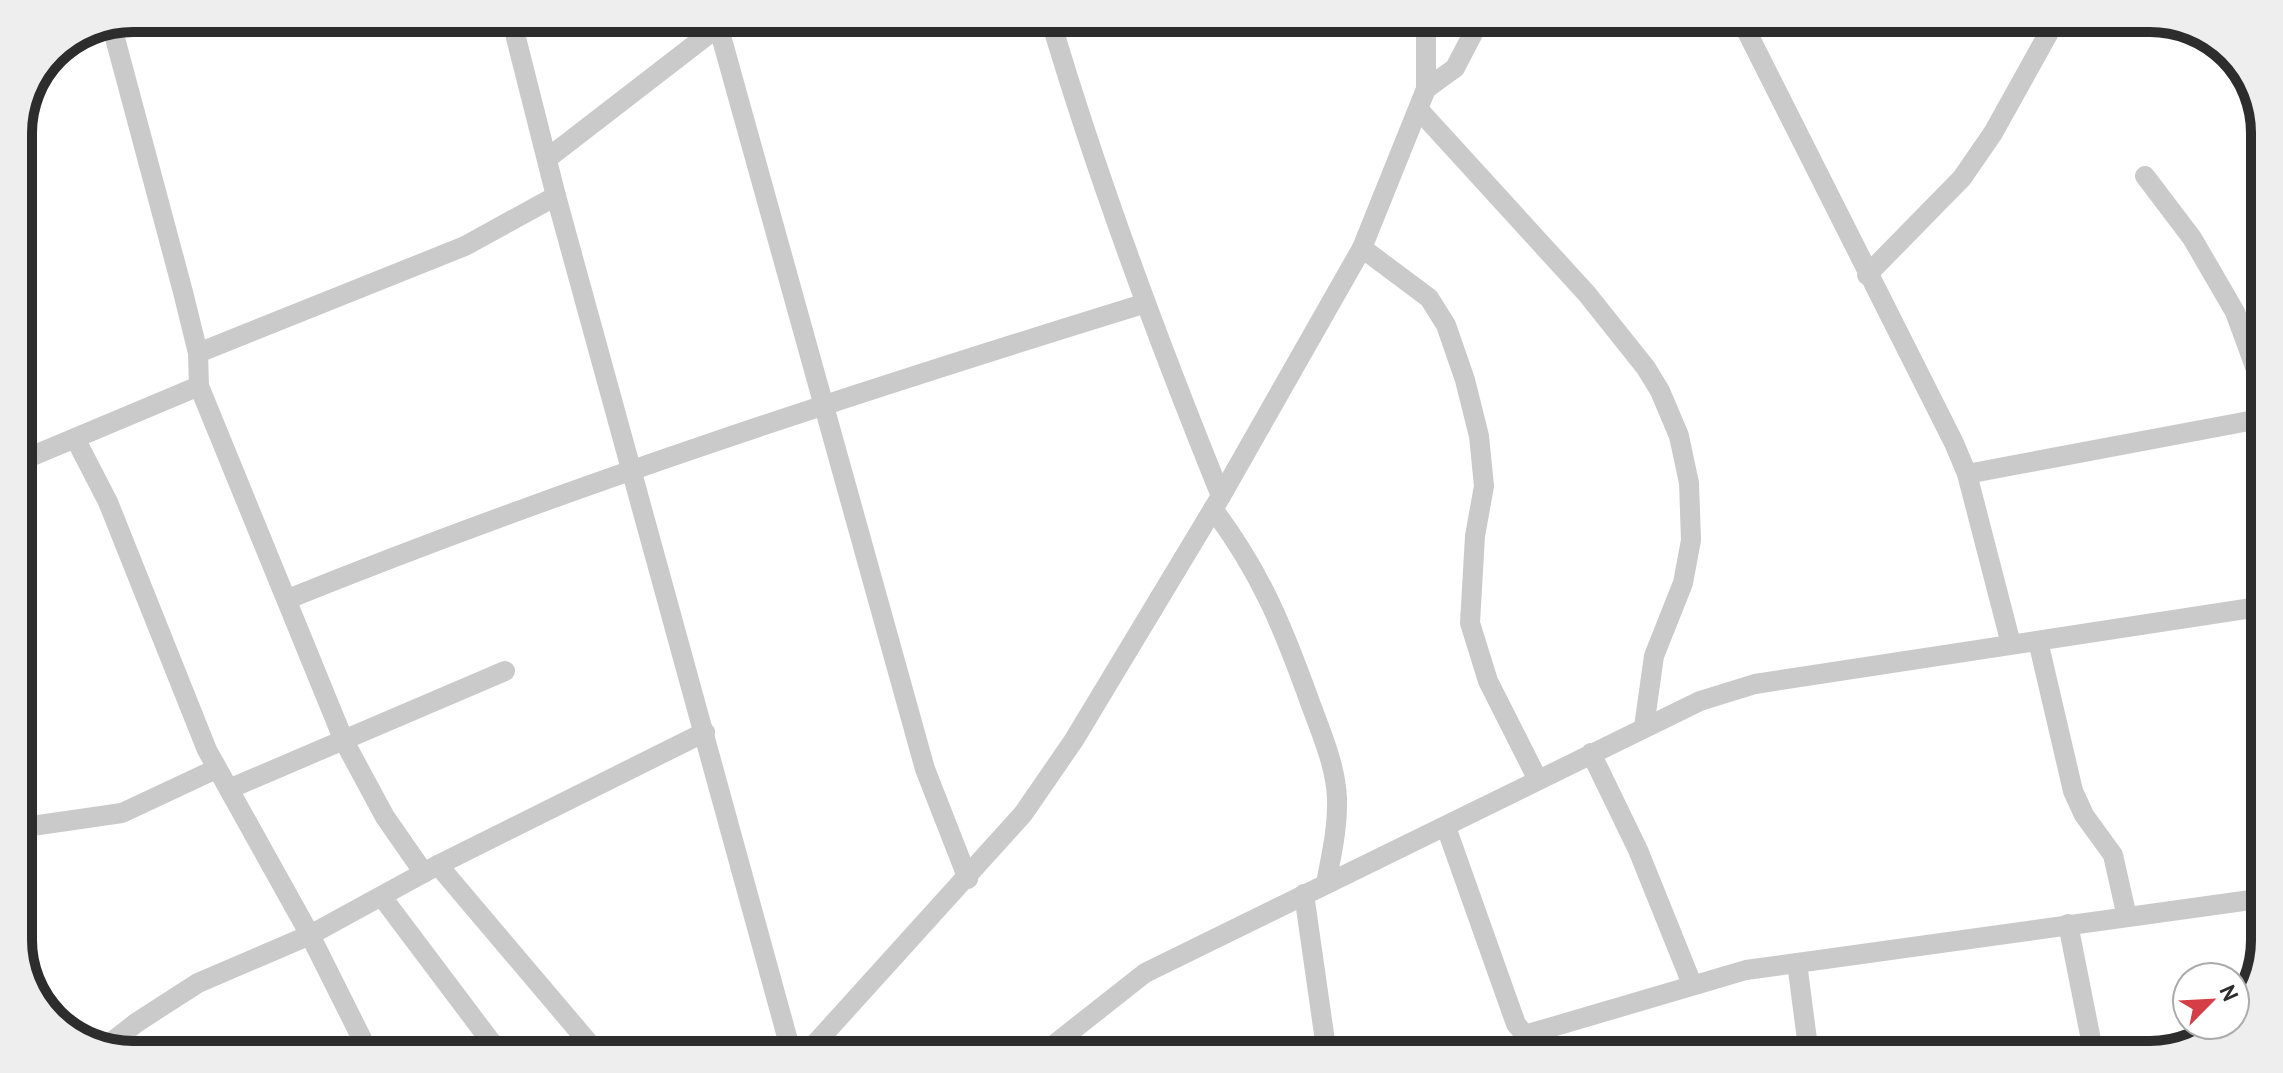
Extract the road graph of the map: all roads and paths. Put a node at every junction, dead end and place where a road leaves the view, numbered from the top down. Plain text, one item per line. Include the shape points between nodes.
1 (515, 32) edge
2 (705, 32) edge
3 (720, 32) edge
4 (1054, 32) edge
5 (1426, 32) edge
6 (1474, 32) edge
7 (1747, 32) edge
8 (2049, 32) edge
9 (114, 34) edge
10 (1426, 89) junction
11 (1419, 110) junction
12 (548, 158) junction
13 (2145, 176) dead end
14 (556, 196) junction
15 (1362, 248) junction
16 (1867, 275) junction
17 (1143, 304) junction
18 (198, 353) junction
19 (2251, 356) edge
20 (199, 386) junction
21 (824, 403) junction
22 (2251, 421) edge
23 (76, 440) junction
24 (32, 457) edge
25 (633, 470) junction
26 (1967, 474) junction
27 (1217, 502) junction
28 (288, 599) junction
29 (2251, 608) edge
30 (2038, 641) junction
31 (2011, 644) junction
32 (505, 671) dead end
33 (1644, 727) junction
34 (705, 732) junction
35 (344, 741) junction
36 (1591, 753) junction
37 (216, 769) junction
38 (1538, 780) junction
39 (229, 789) junction
40 (32, 826) edge
41 (1446, 827) junction
42 (431, 869) junction
43 (968, 879) junction
44 (1326, 884) junction
45 (1304, 894) junction
46 (382, 897) junction
47 (2251, 900) edge
48 (2127, 917) junction
49 (2068, 924) junction
50 (310, 935) junction
51 (1797, 963) junction
52 (1692, 984) junction
53 (117, 1039) edge
54 (363, 1041) edge
55 (490, 1041) edge
56 (580, 1041) edge
57 (788, 1041) edge
58 (818, 1041) edge
59 (1059, 1041) edge
60 (1325, 1041) edge
61 (1807, 1041) edge
62 (2091, 1041) edge

1 - 12 street
2 - 12 street
3 - 21 street
4 - 17 street via 1086,144
5 - 10 street
6 - 10 street via 1455,68
7 - 16 street
8 - 16 street via 1962,178
9 - 18 street
10 - 11 street
11 - 15 street
11 - 33 street via 1587,294 1646,368 1679,436 1689,483 1691,540 1683,583 1654,656
12 - 14 street
13 - 19 street via 2192,238 2235,312
14 - 18 street via 465,246
14 - 25 street
15 - 27 street
15 - 38 street via 1429,298 1446,325 1465,380 1484,486 1470,623 1488,681
16 - 26 street
17 - 21 street
17 - 27 street
18 - 20 street
20 - 23 street
20 - 28 street
21 - 25 street
21 - 43 street via 925,769
22 - 26 street
23 - 24 street
23 - 37 street via 108,502
25 - 28 street via 468,526
25 - 34 street
26 - 31 street
27 - 43 street via 1074,740 1023,814
27 - 44 street via 1277,610 1329,753 1337,797
28 - 35 street
29 - 30 street
30 - 31 street
30 - 48 street via 2073,791 2113,855
31 - 33 street via 1755,684 1700,701
32 - 35 street
33 - 36 street
34 - 42 street
34 - 57 street
35 - 39 street
35 - 42 street via 385,817
36 - 38 street
36 - 52 street via 1638,850
37 - 39 street
37 - 40 street via 122,813
38 - 41 street
39 - 50 street
41 - 44 street
41 - 52 street via 1516,1024 1525,1035
42 - 46 street
42 - 56 street
43 - 58 street
44 - 45 street
45 - 59 street via 1145,973
45 - 60 street
46 - 50 street
46 - 55 street
47 - 48 street
48 - 49 street
49 - 51 street
49 - 62 street
50 - 53 street via 198,983
50 - 54 street
51 - 52 street
51 - 61 street

